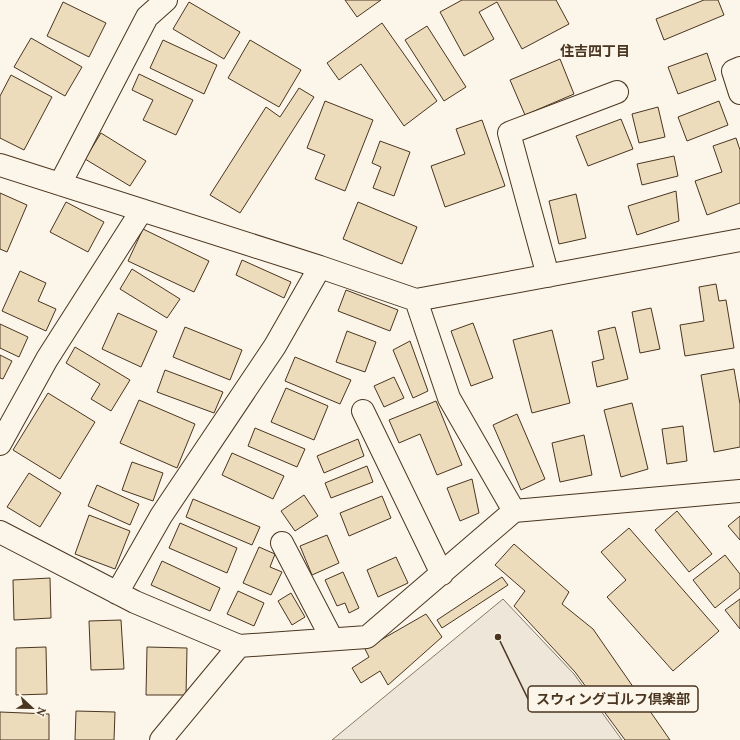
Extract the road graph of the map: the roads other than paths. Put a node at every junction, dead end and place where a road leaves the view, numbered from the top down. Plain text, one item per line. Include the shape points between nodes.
1 (166, 0) edge
2 (740, 68) edge
3 (617, 92) dead end
4 (740, 93) edge
5 (0, 165) edge
6 (60, 184) junction
7 (142, 210) junction
8 (740, 240) edge
9 (320, 267) junction
10 (548, 276) junction
11 (416, 300) junction
12 (363, 411) dead end
13 (0, 444) edge
14 (740, 491) edge
15 (514, 511) junction
16 (0, 532) edge
17 (282, 543) dead end
18 (442, 574) junction
19 (117, 593) junction
20 (332, 639) junction
21 (239, 646) junction
22 (162, 740) edge

1 - 6 street via 147,16
2 - 4 street via 733,71
3 - 10 street via 509,133
5 - 6 street
6 - 7 street
7 - 9 street
7 - 13 street via 47,359
8 - 10 street
9 - 11 street
9 - 19 street via 275,346 161,516
10 - 11 street
11 - 15 street via 449,398
12 - 18 street
14 - 15 street
15 - 18 street
16 - 19 street
17 - 20 street
18 - 20 street via 367,637
19 - 21 street
20 - 21 street
21 - 22 street

